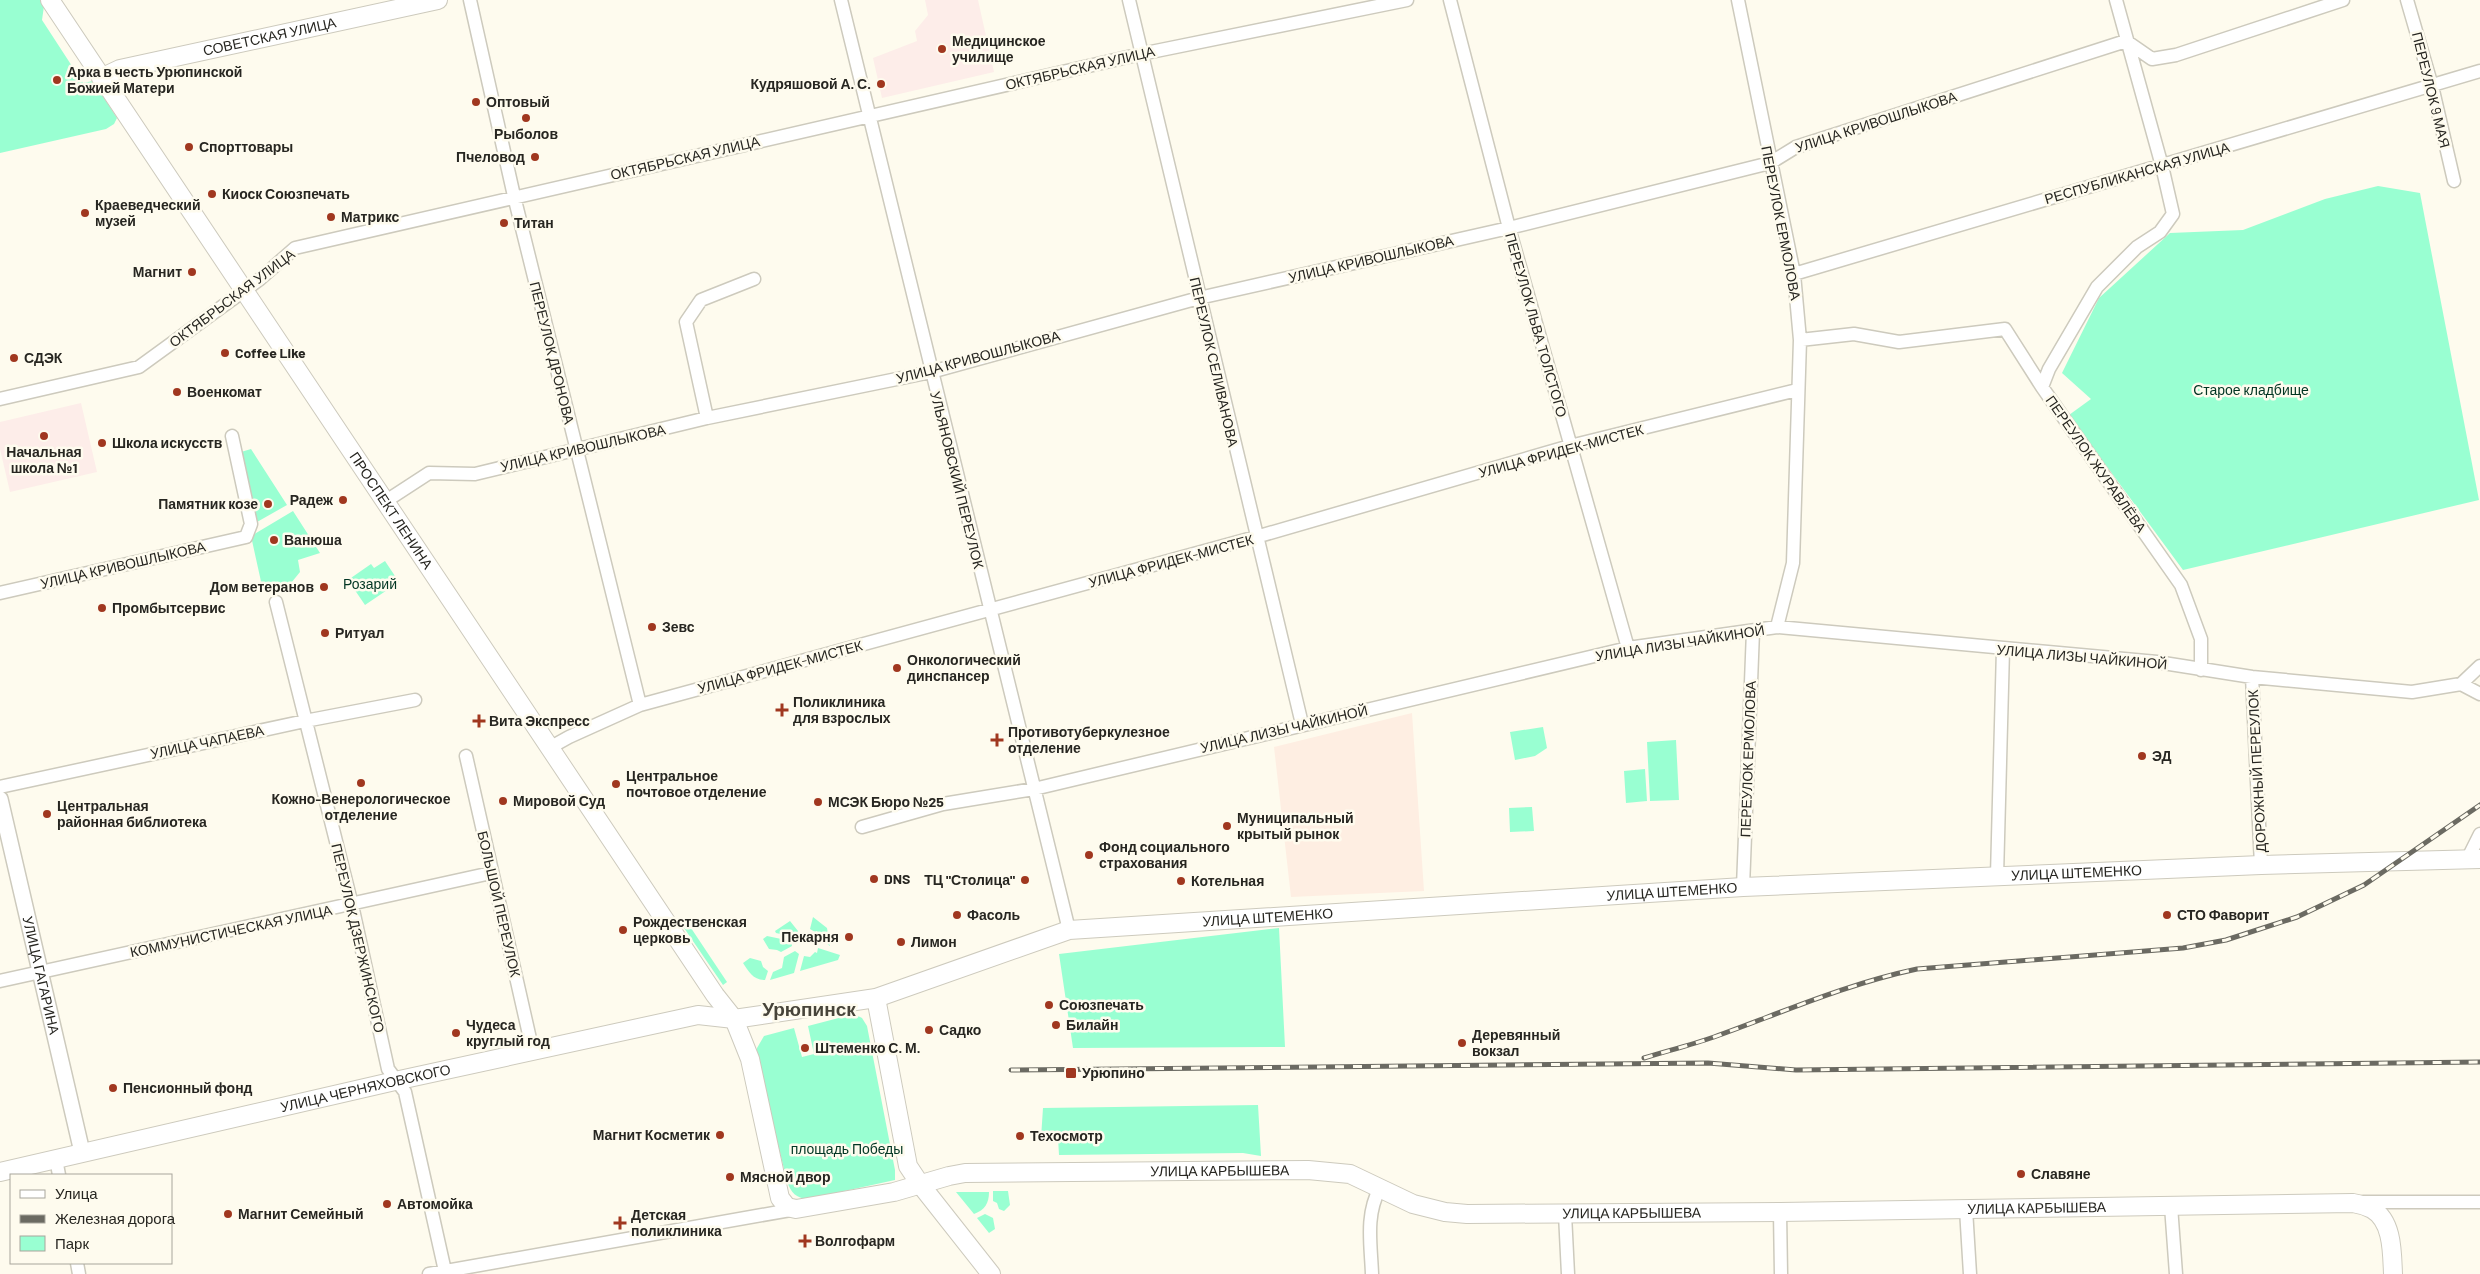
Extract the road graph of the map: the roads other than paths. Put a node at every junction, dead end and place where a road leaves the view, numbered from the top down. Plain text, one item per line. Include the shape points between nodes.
1 (50, 0) edge
2 (438, 0) edge
3 (470, 0) edge
4 (841, 0) edge
5 (1129, 0) edge
6 (1407, 0) edge
7 (1450, 0) edge
8 (1738, 0) edge
9 (2116, 0) edge
10 (2343, 0) edge
11 (2407, 0) edge
12 (2126, 41) junction
13 (1141, 54) junction
14 (2480, 71) edge
15 (101, 78) junction
16 (2432, 86) junction
17 (869, 117) junction
18 (1770, 164) junction
19 (2162, 166) junction
20 (2454, 180) dead end
21 (514, 196) junction
22 (1509, 228) junction
23 (1794, 274) junction
24 (754, 279) dead end
25 (244, 290) junction
26 (1199, 298) junction
27 (1800, 340) junction
28 (931, 372) junction
29 (2042, 387) junction
30 (1797, 390) junction
31 (0, 399) edge
32 (707, 418) junction
33 (232, 436) dead end
34 (1570, 446) junction
35 (576, 450) junction
36 (386, 501) junction
37 (1256, 537) junction
38 (0, 593) edge
39 (276, 602) dead end
40 (989, 611) junction
41 (1777, 627) junction
42 (1753, 631) junction
43 (1628, 648) junction
44 (2003, 650) junction
45 (2480, 666) edge
46 (2201, 670) junction
47 (2252, 677) junction
48 (2461, 684) junction
49 (2480, 694) edge
50 (415, 700) dead end
51 (640, 705) junction
52 (306, 721) junction
53 (1302, 724) junction
54 (551, 747) junction
55 (466, 756) dead end
56 (0, 787) edge
57 (1034, 789) junction
58 (0, 799) edge
59 (862, 827) dead end
60 (2480, 834) edge
61 (2474, 860) edge
62 (2261, 865) junction
63 (491, 873) junction
64 (1997, 876) junction
65 (1743, 887) junction
66 (352, 905) junction
67 (1069, 930) junction
68 (41, 971) junction
69 (0, 981) edge
70 (876, 998) junction
71 (734, 1020) junction
72 (533, 1052) junction
73 (395, 1081) junction
74 (82, 1152) junction
75 (57, 1167) edge
76 (0, 1172) edge
77 (920, 1184) junction
78 (1380, 1188) junction
79 (2353, 1202) junction
80 (2480, 1202) edge
81 (2171, 1206) junction
82 (796, 1209) junction
83 (1966, 1209) junction
84 (1780, 1212) junction
85 (1565, 1214) junction
86 (495, 1268) edge
87 (445, 1271) junction
88 (429, 1274) edge
89 (991, 1274) edge
90 (1372, 1274) edge
91 (1568, 1274) edge
92 (1781, 1274) edge
93 (1970, 1274) edge
94 (2176, 1274) edge
95 (2394, 1274) edge

1 - 15 main road, ПРОСПЕКТ ЛЕНИНА
2 - 15 main road, СОВЕТСКАЯ УЛИЦА via 120,69
3 - 21 street, ПЕРЕУЛОК ДРОНОВА
4 - 17 street, УЛЬЯНОВСКИЙ ПЕРЕУЛОК
5 - 13 street, ПЕРЕУЛОК СЕЛИВАНОВА
6 - 13 street, ОКТЯБРЬСКАЯ УЛИЦА
7 - 22 street, ПЕРЕУЛОК ЛЬВА ТОЛСТОГО
8 - 18 street, ПЕРЕУЛОК ЕРМОЛОВА
9 - 12 street, ПЕРЕУЛОК ЖУРАВЛЁВА
10 - 12 street via 2176,55 2152,59
11 - 16 street, ПЕРЕУЛОК 9 МАЯ
12 - 18 street, УЛИЦА КРИВОШЛЫКОВА via 1796,147
12 - 19 street, ПЕРЕУЛОК ЖУРАВЛЁВА
13 - 17 street, ОКТЯБРЬСКАЯ УЛИЦА
13 - 26 street, ПЕРЕУЛОК СЕЛИВАНОВА
14 - 16 street, РЕСПУБЛИКАНСКАЯ УЛИЦА
15 - 25 main road, ПРОСПЕКТ ЛЕНИНА
16 - 19 street, РЕСПУБЛИКАНСКАЯ УЛИЦА
16 - 20 street, ПЕРЕУЛОК 9 МАЯ
17 - 21 street, ОКТЯБРЬСКАЯ УЛИЦА
17 - 28 street, УЛЬЯНОВСКИЙ ПЕРЕУЛОК
18 - 22 street, УЛИЦА КРИВОШЛЫКОВА
18 - 23 street, ПЕРЕУЛОК ЕРМОЛОВА
19 - 23 street, РЕСПУБЛИКАНСКАЯ УЛИЦА
19 - 29 street, ПЕРЕУЛОК ЖУРАВЛЁВА via 2173,214 2160,232 2136,247 2097,287 2049,369
21 - 25 street, ОКТЯБРЬСКАЯ УЛИЦА via 295,248
21 - 35 street, ПЕРЕУЛОК ДРОНОВА
22 - 26 street, УЛИЦА КРИВОШЛЫКОВА
22 - 34 street, ПЕРЕУЛОК ЛЬВА ТОЛСТОГО
23 - 27 street, ПЕРЕУЛОК ЕРМОЛОВА
24 - 32 street via 701,300 686,322
25 - 31 street, ОКТЯБРЬСКАЯ УЛИЦА via 139,366
25 - 36 main road, ПРОСПЕКТ ЛЕНИНА
26 - 28 street, УЛИЦА КРИВОШЛЫКОВА
26 - 37 street, ПЕРЕУЛОК СЕЛИВАНОВА
27 - 29 street via 1854,334 1899,342 2005,329
27 - 30 street, ПЕРЕУЛОК ЕРМОЛОВА
28 - 32 street, УЛИЦА КРИВОШЛЫКОВА
28 - 40 street, УЛЬЯНОВСКИЙ ПЕРЕУЛОК
29 - 46 street, ПЕРЕУЛОК ЖУРАВЛЁВА via 2181,585 2201,638
30 - 34 street, УЛИЦА ФРИДЕК-МИСТЕК
30 - 41 street, ПЕРЕУЛОК ЕРМОЛОВА via 1793,563
32 - 35 street, УЛИЦА КРИВОШЛЫКОВА
33 - 38 street, УЛИЦА КРИВОШЛЫКОВА via 251,524 246,537
34 - 37 street, УЛИЦА ФРИДЕК-МИСТЕК
34 - 43 street, ПЕРЕУЛОК ЛЬВА ТОЛСТОГО
35 - 36 street, УЛИЦА КРИВОШЛЫКОВА via 475,474 429,473
35 - 51 street, ПЕРЕУЛОК ДРОНОВА
36 - 54 main road, ПРОСПЕКТ ЛЕНИНА
37 - 40 street, УЛИЦА ФРИДЕК-МИСТЕК
37 - 53 street, ПЕРЕУЛОК СЕЛИВАНОВА
39 - 52 street, ПЕРЕУЛОК ДЗЕРЖИНСКОГО
40 - 51 street, УЛИЦА ФРИДЕК-МИСТЕК
40 - 57 street, УЛЬЯНОВСКИЙ ПЕРЕУЛОК
41 - 42 street, УЛИЦА ЛИЗЫ ЧАЙКИНОЙ
41 - 44 street, УЛИЦА ЛИЗЫ ЧАЙКИНОЙ
42 - 43 street, УЛИЦА ЛИЗЫ ЧАЙКИНОЙ
42 - 65 street, ПЕРЕУЛОК ЕРМОЛОВА
43 - 53 street, УЛИЦА ЛИЗЫ ЧАЙКИНОЙ
44 - 46 street, УЛИЦА ЛИЗЫ ЧАЙКИНОЙ via 2157,662
44 - 64 street
45 - 48 street
46 - 47 street, УЛИЦА ЛИЗЫ ЧАЙКИНОЙ
47 - 48 street, УЛИЦА ЛИЗЫ ЧАЙКИНОЙ via 2412,692
47 - 62 street, ДОРОЖНЫЙ ПЕРЕУЛОК
48 - 49 street
50 - 52 street, УЛИЦА ЧАПАЕВА
51 - 54 street, УЛИЦА ФРИДЕК-МИСТЕК via 568,736
52 - 56 street, УЛИЦА ЧАПАЕВА
52 - 66 street, ПЕРЕУЛОК ДЗЕРЖИНСКОГО
53 - 57 street, УЛИЦА ЛИЗЫ ЧАЙКИНОЙ
54 - 71 main road, ПРОСПЕКТ ЛЕНИНА
55 - 63 street, БОЛЬШОЙ ПЕРЕУЛОК
57 - 59 street, УЛИЦА ЛИЗЫ ЧАЙКИНОЙ via 943,804
57 - 67 street, УЛЬЯНОВСКИЙ ПЕРЕУЛОК
58 - 68 street, УЛИЦА ГАГАРИНА
60 - 61 street
61 - 62 main road, УЛИЦА ШТЕМЕНКО
62 - 64 main road, УЛИЦА ШТЕМЕНКО
63 - 66 street, КОММУНИСТИЧЕСКАЯ УЛИЦА
63 - 72 street, БОЛЬШОЙ ПЕРЕУЛОК
64 - 65 main road, УЛИЦА ШТЕМЕНКО
65 - 67 main road, УЛИЦА ШТЕМЕНКО
66 - 68 street, КОММУНИСТИЧЕСКАЯ УЛИЦА
66 - 73 street, ПЕРЕУЛОК ДЗЕРЖИНСКОГО via 388,1068
67 - 70 main road, УЛИЦА ШТЕМЕНКО
68 - 69 street, КОММУНИСТИЧЕСКАЯ УЛИЦА
68 - 74 street, УЛИЦА ГАГАРИНА
70 - 71 main road
70 - 77 main road via 904,1154
71 - 72 main road, УЛИЦА ЧЕРНЯХОВСКОГО via 698,1015
71 - 82 main road via 750,1059 780,1198 787,1207
72 - 73 main road, УЛИЦА ЧЕРНЯХОВСКОГО
73 - 74 main road, УЛИЦА ЧЕРНЯХОВСКОГО
73 - 87 street, ПЕРЕУЛОК ДЗЕРЖИНСКОГО via 405,1092
74 - 75 main road, УЛИЦА ЧЕРНЯХОВСКОГО
75 - 76 main road, УЛИЦА ЧЕРНЯХОВСКОГО
77 - 78 main road, УЛИЦА КАРБЫШЕВА via 965,1173 1308,1170 1350,1174
77 - 82 main road via 894,1192
77 - 89 main road
78 - 85 main road, УЛИЦА КАРБЫШЕВА via 1413,1204 1445,1212
78 - 90 street via 1372,1202
79 - 80 street
79 - 81 main road, УЛИЦА КАРБЫШЕВА
79 - 95 main road via 2372,1209 2380,1216 2390,1236
81 - 83 main road, УЛИЦА КАРБЫШЕВА
81 - 94 street
82 - 86 street
83 - 84 main road, УЛИЦА КАРБЫШЕВА
83 - 93 street
84 - 85 main road, УЛИЦА КАРБЫШЕВА
84 - 92 street
85 - 91 street
86 - 87 street
87 - 88 street

